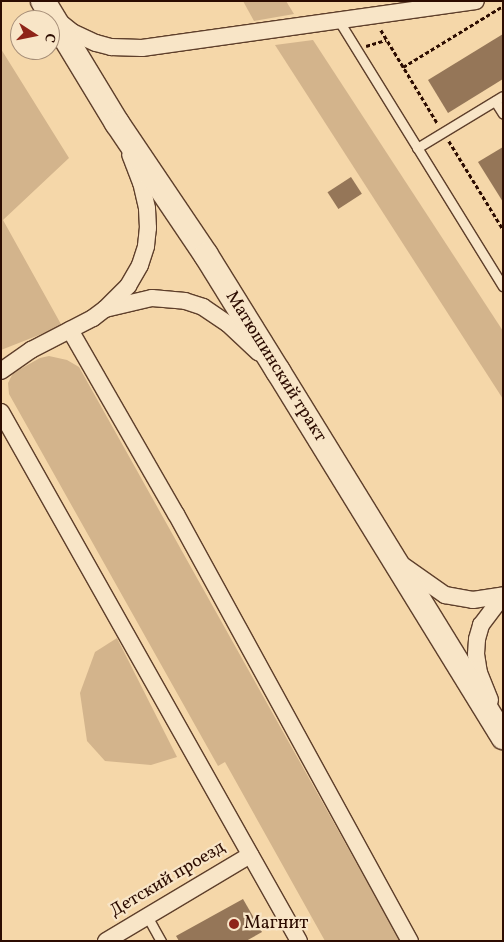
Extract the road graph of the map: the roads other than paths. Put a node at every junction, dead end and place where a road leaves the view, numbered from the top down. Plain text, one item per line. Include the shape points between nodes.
1 (476, 1) edge
2 (48, 9) edge
3 (339, 20) junction
4 (499, 98) edge
5 (503, 114) edge
6 (117, 123) junction
7 (417, 148) junction
8 (503, 287) edge
9 (105, 309) junction
10 (70, 330) junction
11 (1, 371) edge
12 (278, 371) junction
13 (1, 412) edge
14 (394, 558) junction
15 (503, 596) edge
16 (503, 736) edge
17 (250, 854) junction
18 (147, 916) junction
19 (106, 941) edge
20 (161, 941) edge
21 (298, 941) edge
22 (410, 941) edge

1 - 3 street
2 - 3 street via 84,38 128,49
2 - 6 main road, Матюшинский тракт
3 - 7 lane
4 - 5 lane
4 - 7 lane
6 - 9 street via 141,183 148,228 140,265 128,286
6 - 12 main road, Матюшинский тракт via 206,255
7 - 8 lane
9 - 10 street
9 - 12 street via 152,298 185,301 203,307 228,324
10 - 11 street via 31,350
10 - 22 street via 180,521
12 - 14 main road, Матюшинский тракт
13 - 17 street
14 - 15 street via 445,595 473,600
14 - 16 main road, Матюшинский тракт
15 - 16 street via 481,626 476,654 479,673
17 - 18 street, Детский проезд
17 - 21 street
18 - 19 street, Детский проезд
18 - 20 lane

